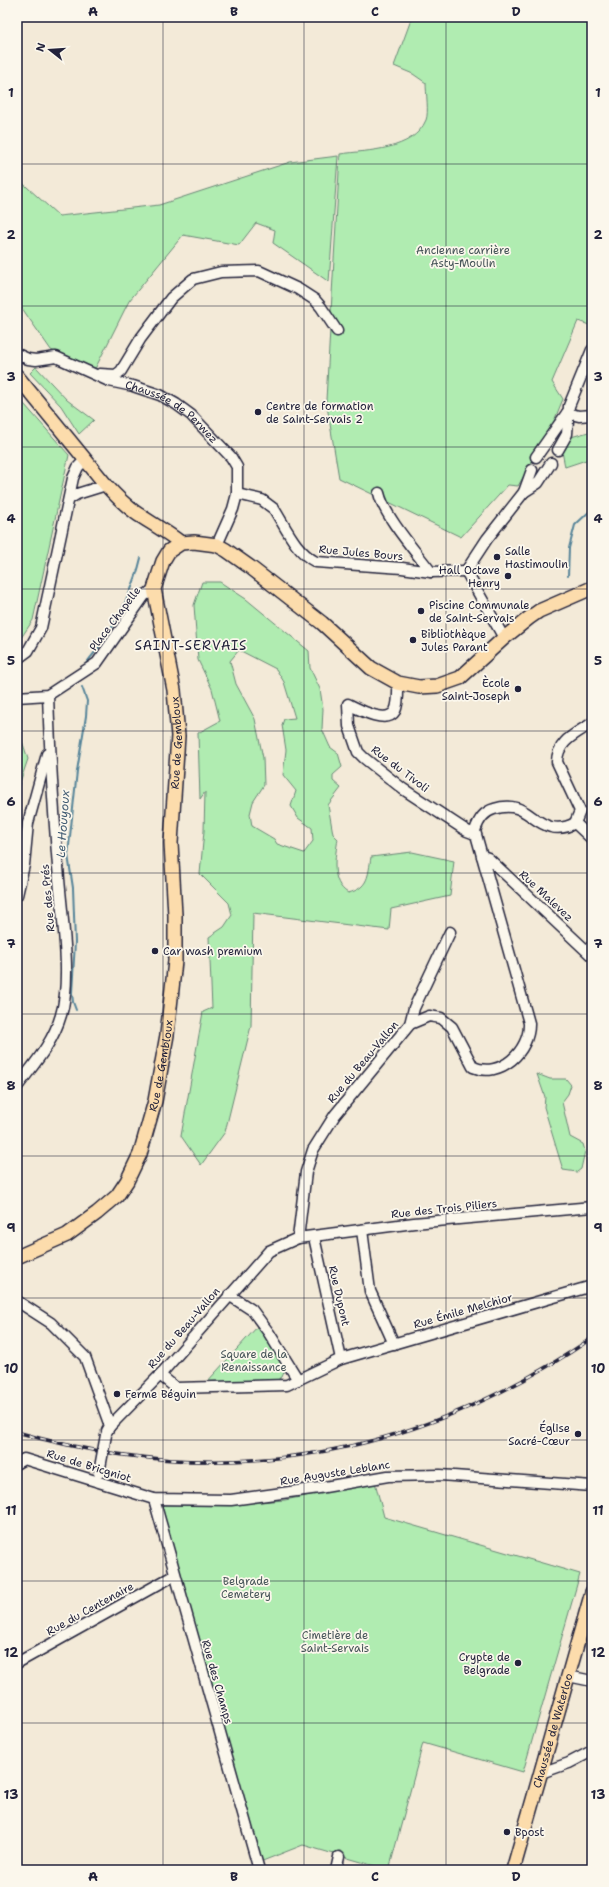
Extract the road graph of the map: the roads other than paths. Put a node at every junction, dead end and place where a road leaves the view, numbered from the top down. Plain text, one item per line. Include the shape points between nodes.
1 (337, 331) dead end
2 (592, 350) edge
3 (17, 354) edge
4 (96, 375) junction
5 (17, 376) edge
6 (567, 413) junction
7 (592, 415) edge
8 (558, 450) dead end
9 (536, 457) dead end
10 (84, 460) junction
11 (551, 463) dead end
12 (532, 470) dead end
13 (106, 485) junction
14 (524, 492) junction
15 (379, 493) dead end
16 (237, 494) junction
17 (69, 499) junction
18 (181, 543) junction
19 (217, 546) junction
20 (466, 571) junction
21 (431, 572) junction
22 (592, 588) edge
23 (154, 589) junction
24 (504, 638) junction
25 (17, 659) edge
26 (398, 683) junction
27 (48, 694) junction
28 (17, 697) edge
29 (592, 724) edge
30 (50, 736) junction
31 (575, 823) junction
32 (475, 834) junction
33 (592, 839) edge
34 (482, 856) junction
35 (17, 895) edge
36 (450, 932) dead end
37 (592, 956) edge
38 (410, 1024) junction
39 (17, 1087) edge
40 (592, 1207) edge
41 (362, 1230) junction
42 (314, 1237) junction
43 (298, 1238) junction
44 (17, 1257) edge
45 (592, 1286) edge
46 (229, 1294) junction
47 (17, 1301) edge
48 (394, 1344) junction
49 (341, 1359) junction
50 (160, 1375) junction
51 (298, 1380) junction
52 (108, 1431) junction
53 (17, 1463) edge
54 (98, 1477) junction
55 (592, 1486) edge
56 (154, 1499) junction
57 (175, 1575) junction
58 (592, 1592) edge
59 (17, 1663) edge
60 (568, 1676) junction
61 (592, 1681) edge
62 (592, 1751) edge
63 (541, 1773) junction
64 (338, 1858) dead end
65 (259, 1870) edge
66 (336, 1870) edge
67 (513, 1870) edge

1 - 4 street via 315,300 298,289 259,271 221,272 193,279 171,298 116,375
2 - 6 street
3 - 4 street, Chaussée de Perwez via 36,360 56,357
4 - 16 street, Chaussée de Perwez via 160,396 191,415 237,467
5 - 10 main road
6 - 7 street via 579,416
6 - 8 street via 567,434
6 - 9 street
10 - 13 main road
10 - 17 street via 73,478
11 - 14 street via 538,483
12 - 14 street
13 - 17 street
13 - 18 main road via 135,512
14 - 20 street via 487,539
15 - 21 street via 397,526
16 - 19 street, Chaussée de Perwez
16 - 21 street, Rue Jules Bours via 269,504 307,558 316,562
17 - 25 street via 41,628 28,651
18 - 19 main road via 194,542
18 - 23 main road, Rue de Gembloux via 172,548 163,561
19 - 26 main road via 250,567 310,614 371,668
20 - 21 street, Rue Jules Bours
20 - 24 street
22 - 24 main road via 539,611
23 - 27 street, Place Chapelle via 144,596 97,663
23 - 44 main road, Rue de Gembloux via 174,690 178,736 171,842 176,915 175,961 160,1081 140,1154 117,1196 67,1235
24 - 26 main road via 455,681 419,687
26 - 32 street, Rue du Tivoli via 397,705 395,711 388,716 376,717 348,704 349,726 358,752 403,789
27 - 28 street
27 - 30 street, Rue des Prés
29 - 31 street via 563,743 557,754 557,762 580,811
30 - 35 street via 42,776 28,823 24,865
30 - 39 street, Rue des Prés via 65,949 64,1000 62,1014 52,1039
31 - 32 street via 565,828 551,827 520,809 506,806 482,816 477,823
31 - 33 street
32 - 34 street, Rue du Beau-Vallon
34 - 37 street, Rue Malevez via 493,862
34 - 38 street, Rue du Beau-Vallon via 529,1023 527,1039 516,1057 488,1071 481,1071 472,1067 452,1026 441,1018 429,1016
36 - 38 street via 414,1008
38 - 43 street, Rue du Beau-Vallon via 336,1115 313,1150 306,1172
40 - 41 street, Rue des Trois Piliers via 414,1222
41 - 42 street, Rue des Trois Piliers
41 - 48 street via 370,1291
42 - 43 street, Rue des Trois Piliers
42 - 49 street, Rue Dupont
43 - 46 street, Rue du Beau-Vallon via 269,1251
45 - 48 street, Rue Émile Melchior
46 - 50 street, Rue du Beau-Vallon
46 - 51 street via 252,1310
47 - 52 street via 51,1323 85,1357
48 - 49 street, Rue Émile Melchior
49 - 51 street, Rue Émile Melchior
50 - 51 street, Rue Émile Melchior via 176,1388 287,1386
50 - 52 street, Rue du Beau-Vallon
52 - 54 street, bridge
53 - 54 street, Rue de Bricgniot via 24,1459
54 - 56 street, Rue de Bricgniot
55 - 56 street, Rue Auguste Leblanc via 440,1475 388,1476 231,1500
56 - 57 street, Rue des Champs
57 - 59 street, Rue du Centenaire
57 - 65 street, Rue des Champs
58 - 60 main road, Chaussée de Waterloo
60 - 61 street
60 - 63 main road, Chaussée de Waterloo
62 - 63 street
63 - 67 main road, Chaussée de Waterloo
64 - 66 street

